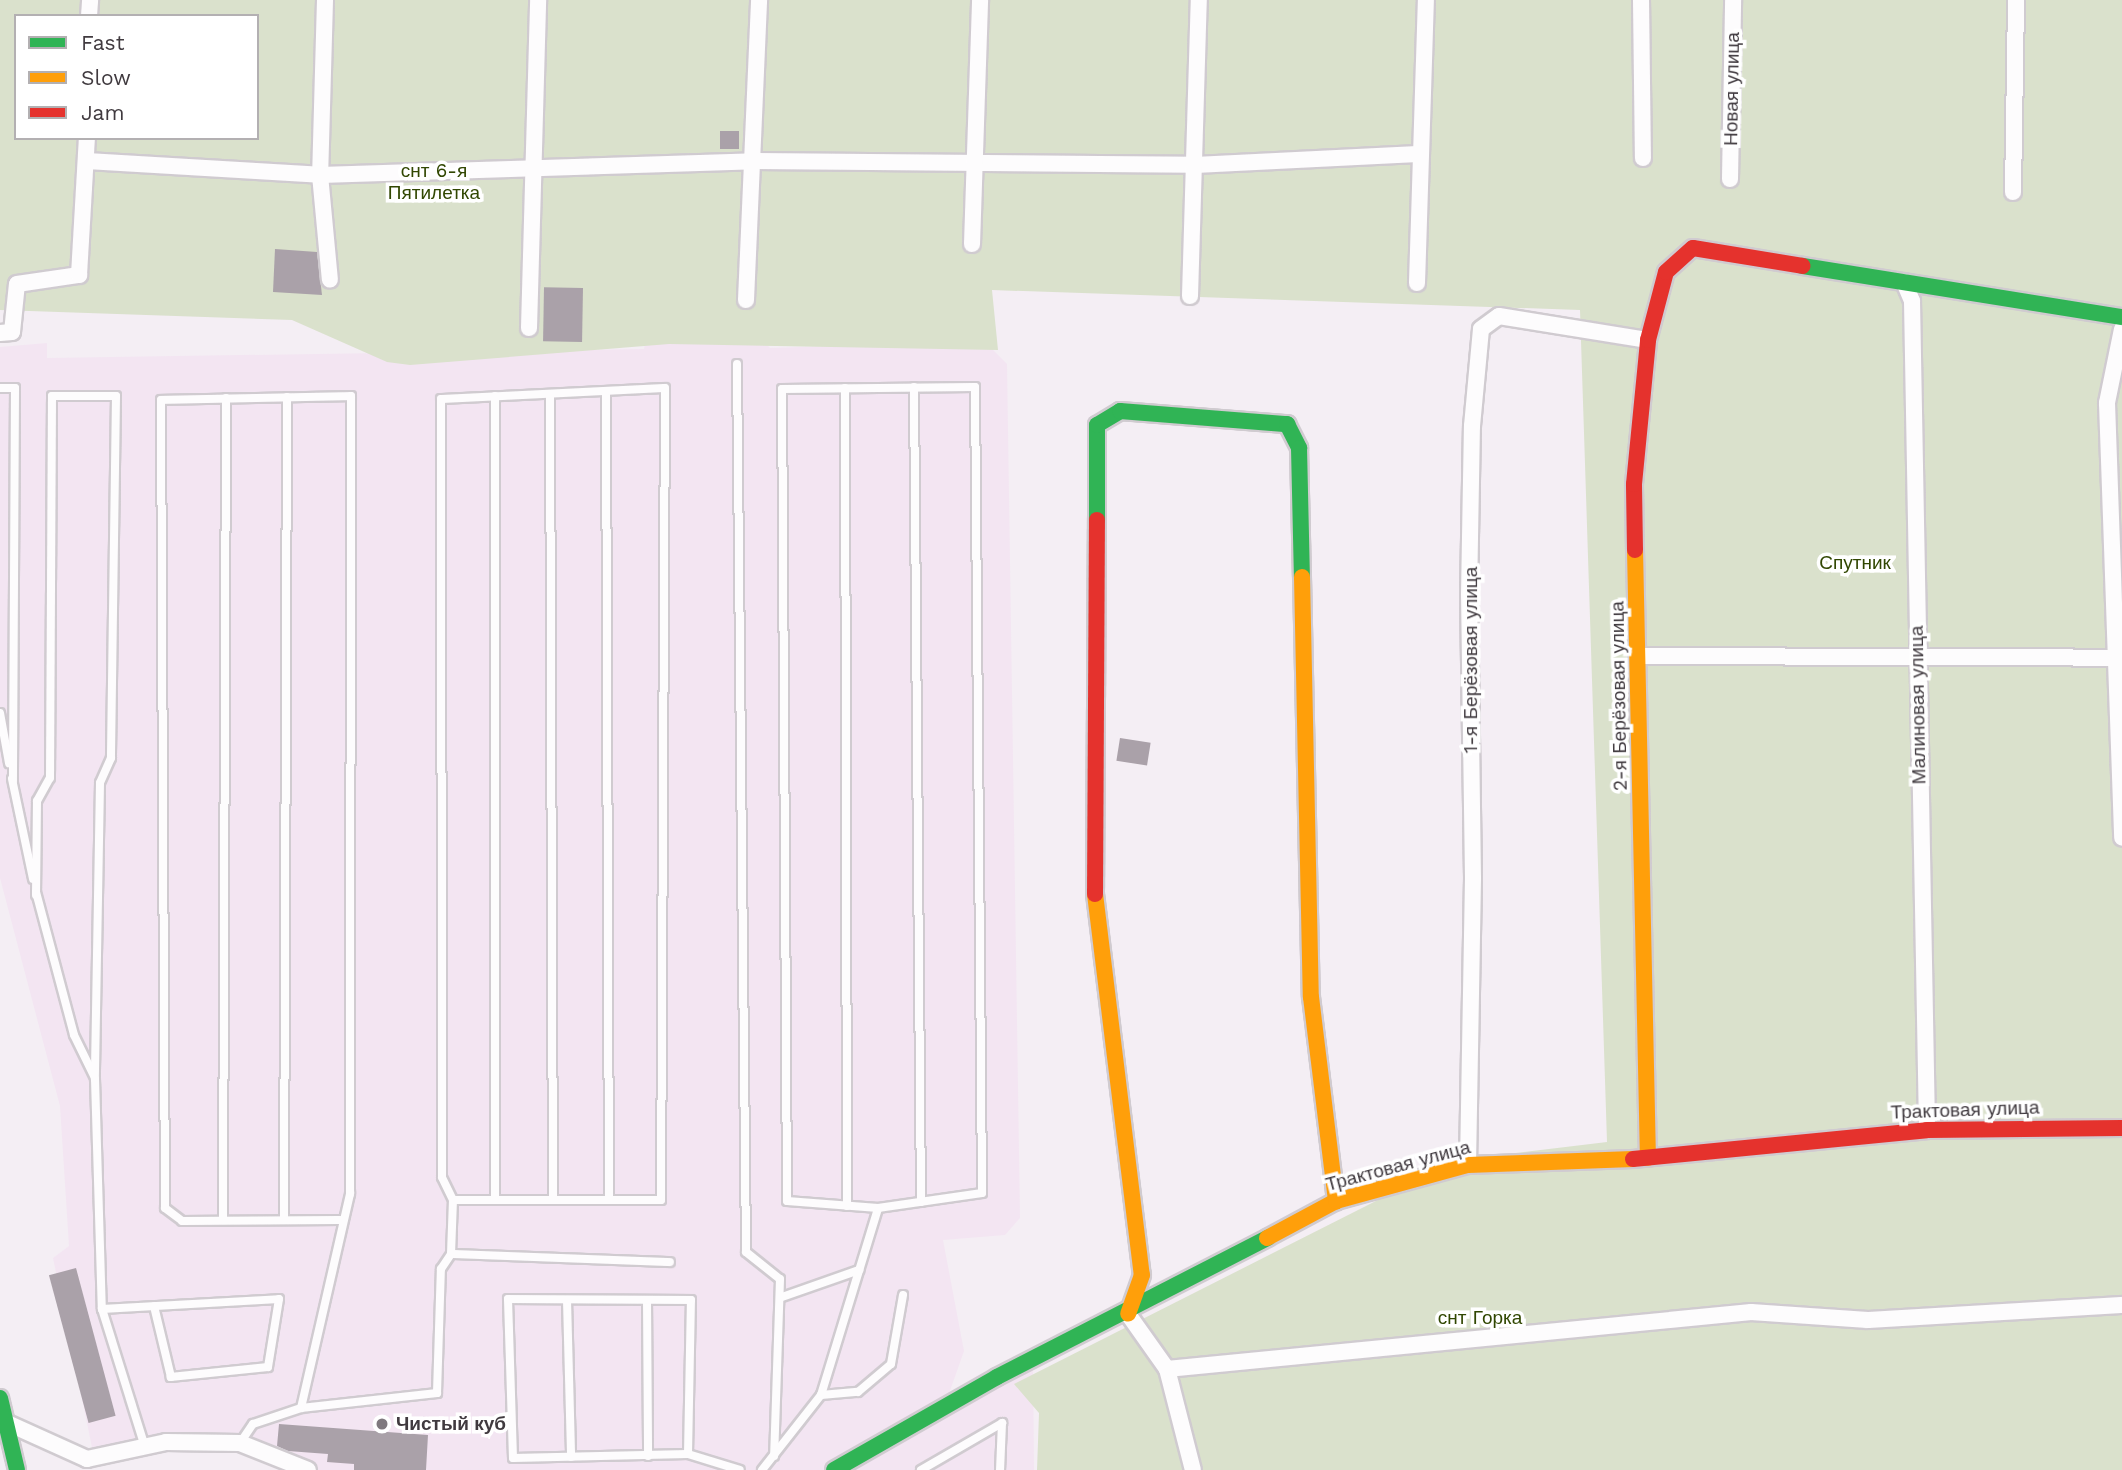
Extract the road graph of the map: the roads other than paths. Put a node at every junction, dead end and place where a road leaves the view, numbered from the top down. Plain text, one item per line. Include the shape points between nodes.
1 (325, 0) edge
2 (538, 0) edge
3 (759, 0) edge
4 (979, 0) edge
5 (1199, 0) edge
6 (1426, 0) edge
7 (1641, 0) edge
8 (1733, 0) edge
9 (2016, 0) edge
10 (87, 140) edge
11 (1418, 154) junction
12 (1643, 158) dead end
13 (87, 161) junction
14 (755, 161) junction
15 (973, 164) junction
16 (1195, 165) junction
17 (534, 168) junction
18 (320, 175) junction
19 (1730, 179) dead end
20 (2013, 191) dead end
21 (972, 244) dead end
22 (330, 280) dead end
23 (1904, 282) junction
24 (1418, 283) dead end
25 (1190, 296) dead end
26 (746, 300) dead end
27 (2122, 317) edge
28 (529, 328) dead end
29 (2122, 329) edge
30 (0, 333) edge
31 (1648, 340) junction
32 (737, 364) dead end
33 (914, 387) junction
34 (0, 388) edge
35 (845, 388) junction
36 (606, 391) junction
37 (550, 394) junction
38 (495, 396) junction
39 (287, 397) junction
40 (226, 398) junction
41 (1916, 653) junction
42 (1640, 656) junction
43 (2121, 657) edge
44 (0, 713) edge
45 (13, 781) junction
46 (2122, 838) edge
47 (36, 895) junction
48 (95, 1079) junction
49 (2122, 1128) edge
50 (1927, 1130) junction
51 (1648, 1158) junction
52 (1468, 1165) junction
53 (453, 1200) junction
54 (495, 1200) junction
55 (553, 1200) junction
56 (609, 1200) junction
57 (1336, 1200) junction
58 (921, 1202) junction
59 (847, 1206) junction
60 (878, 1208) junction
61 (223, 1220) junction
62 (284, 1220) junction
63 (340, 1220) junction
64 (451, 1254) junction
65 (670, 1262) dead end
66 (859, 1270) junction
67 (903, 1295) dead end
68 (782, 1297) junction
69 (567, 1300) junction
70 (647, 1300) junction
71 (2122, 1305) edge
72 (154, 1306) junction
73 (102, 1309) junction
74 (1128, 1314) junction
75 (1167, 1369) junction
76 (821, 1395) junction
77 (0, 1398) edge
78 (301, 1408) junction
79 (5, 1422) junction
80 (240, 1443) junction
81 (145, 1447) junction
82 (688, 1454) junction
83 (648, 1456) junction
84 (774, 1456) junction
85 (571, 1457) junction
86 (941, 1459) junction
87 (84, 1464) edge
88 (17, 1470) edge
89 (308, 1470) edge
90 (740, 1470) edge
91 (762, 1470) edge
92 (834, 1470) edge
93 (921, 1470) edge
94 (941, 1470) edge
95 (1000, 1470) edge
96 (1194, 1470) edge

1 - 18 street
2 - 17 street
3 - 14 street
4 - 15 street
5 - 16 street
6 - 11 street
7 - 12 street
8 - 19 street, Новая улица
9 - 20 street
10 - 13 street
11 - 16 street
11 - 24 street
13 - 18 street
13 - 30 street via 79,275 17,284 12,332
14 - 15 street
14 - 17 street
14 - 26 street
15 - 16 street
15 - 21 street
16 - 25 street
17 - 18 street
17 - 28 street
18 - 22 street
23 - 27 street
23 - 31 street, 2-я Берёзовая улица via 1693,248 1666,272
23 - 41 street, Малиновая улица via 1912,301
29 - 43 street via 2106,403
31 - 42 street, 2-я Берёзовая улица via 1633,484
31 - 52 street, 1-я Берёзовая улица via 1499,316 1481,329 1469,582 1473,878
32 - 68 lane via 746,1252 780,1279
33 - 35 lane
33 - 58 lane
33 - 58 lane via 975,387 976,414 982,1193
34 - 45 lane via 15,388
35 - 59 lane
35 - 59 lane via 782,389 787,1201
36 - 37 lane
36 - 56 lane
36 - 56 lane via 665,388 661,1200
37 - 38 lane
37 - 55 lane
38 - 53 lane via 441,399 442,1177
38 - 54 lane
39 - 40 lane
39 - 62 lane
39 - 63 lane via 351,396 350,1194
40 - 61 lane
40 - 61 lane via 160,400 165,1208 182,1221
41 - 42 street
41 - 43 street
41 - 50 street, Малиновая улица
42 - 51 street, 2-я Берёзовая улица
43 - 46 street
44 - 45 lane
45 - 47 lane
47 - 48 lane via 74,1035
47 - 48 lane via 37,801 50,778 52,396 116,396 111,758 100,783
48 - 73 lane
49 - 50 street, Трактовая улица
50 - 51 street, Трактовая улица
51 - 52 street, Трактовая улица
52 - 57 street, Трактовая улица
53 - 54 lane
53 - 64 lane
54 - 55 lane
55 - 56 lane
57 - 74 street, Трактовая улица
57 - 74 street via 1311,997 1299,448 1287,424 1120,411 1097,425 1095,915 1142,1275
58 - 60 lane
59 - 60 lane
60 - 66 lane
61 - 62 lane
62 - 63 lane
63 - 78 lane
64 - 65 lane
64 - 78 lane via 440,1269 437,1393
66 - 68 lane
66 - 76 lane
67 - 76 lane via 891,1364 858,1392
68 - 84 lane
69 - 70 lane
69 - 85 lane
69 - 85 lane via 508,1299 513,1458
70 - 82 lane via 691,1300
70 - 83 lane
71 - 75 street via 1868,1320 1751,1312
72 - 72 lane via 279,1299 268,1367 171,1377
72 - 73 lane
73 - 81 lane
74 - 75 street
74 - 92 street, Трактовая улица via 997,1377
75 - 96 street
76 - 84 lane
77 - 79 street
78 - 80 lane via 253,1424
79 - 87 street
79 - 88 street
80 - 81 street
80 - 89 street
81 - 87 street
82 - 83 lane
82 - 90 lane
83 - 85 lane
84 - 91 lane
86 - 93 lane
86 - 94 lane
86 - 95 lane via 1002,1423

